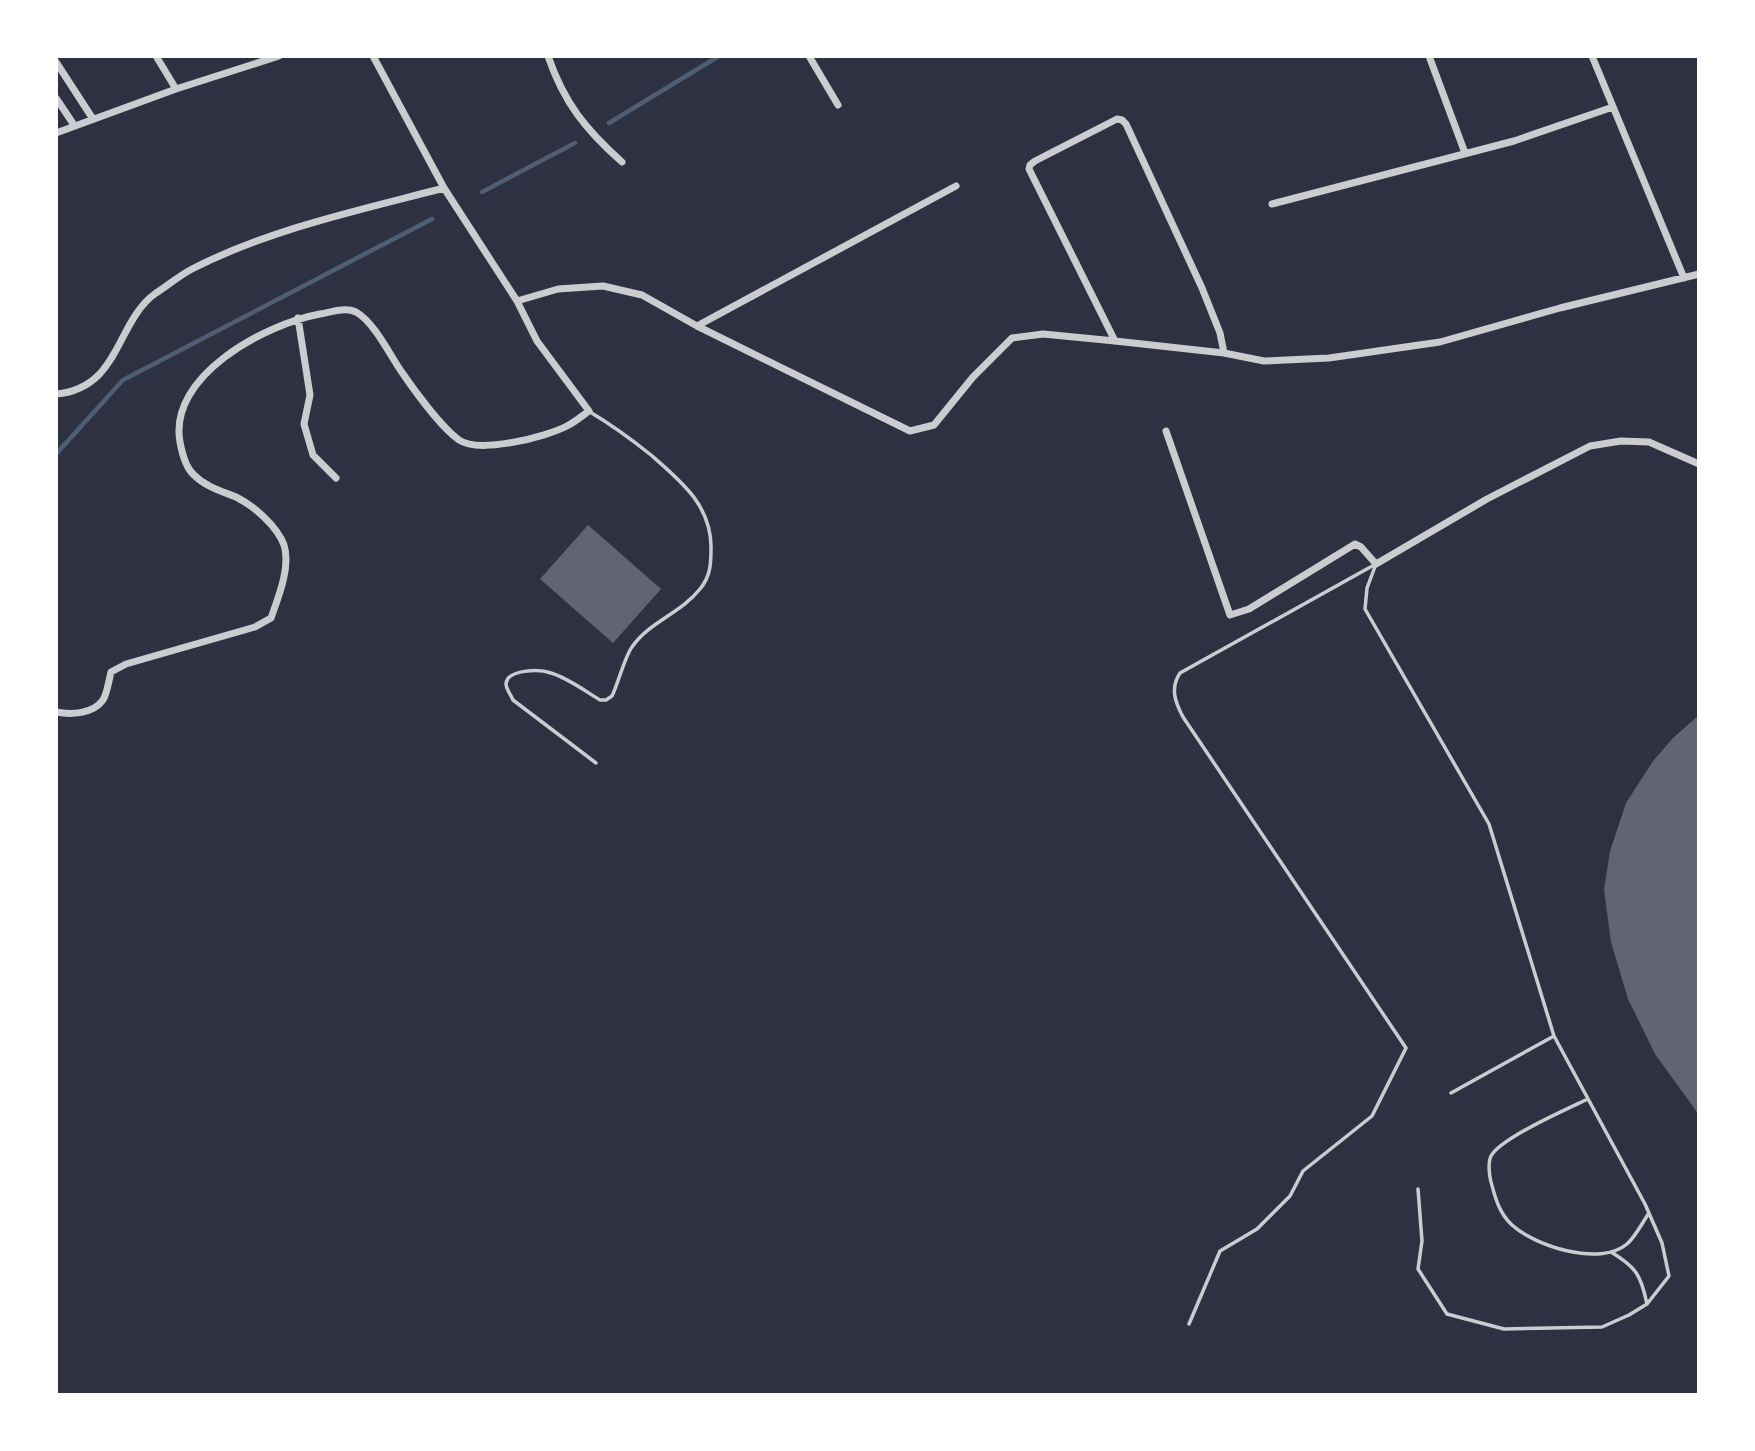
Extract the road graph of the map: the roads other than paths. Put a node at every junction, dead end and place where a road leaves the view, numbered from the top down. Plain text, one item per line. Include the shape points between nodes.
1 (156, 56) edge
2 (279, 56) edge
3 (373, 56) edge
4 (548, 56) edge
5 (809, 56) edge
6 (1429, 56) edge
7 (1592, 56) edge
8 (56, 62) edge
9 (176, 89) junction
10 (56, 97) edge
11 (838, 105) dead end
12 (1614, 107) junction
13 (93, 119) junction
14 (74, 125) junction
15 (56, 133) edge
16 (1465, 153) junction
17 (622, 162) dead end
18 (956, 186) dead end
19 (444, 188) junction
20 (1272, 204) dead end
21 (1699, 274) edge
22 (1684, 278) junction
23 (517, 301) junction
24 (298, 318) junction
25 (697, 326) junction
26 (1115, 341) junction
27 (1224, 353) junction
28 (56, 394) edge
29 (589, 411) junction
30 (1167, 431) dead end
31 (1699, 464) edge
32 (336, 478) dead end
33 (1376, 564) junction
34 (56, 712) edge
35 (596, 763) dead end
36 (1554, 1036) junction
37 (1451, 1093) dead end
38 (1588, 1099) junction
39 (1418, 1189) dead end
40 (1649, 1213) junction
41 (1611, 1252) junction
42 (1647, 1304) junction
43 (1189, 1324) dead end

1 - 9 street
2 - 9 street
3 - 19 street
4 - 17 street via 558,86 593,136
5 - 11 street
6 - 16 street
7 - 12 street
8 - 13 street
9 - 13 street
10 - 14 street
12 - 16 street
12 - 22 street
13 - 14 street
14 - 15 street
16 - 20 street
18 - 25 street
19 - 23 street
19 - 28 street via 245,244 189,271 147,300 99,376 81,388
21 - 22 street
22 - 27 street via 1440,342 1290,361
23 - 25 street via 558,289 603,286 642,295
23 - 29 street via 537,341
24 - 29 street via 344,309 356,312 462,442 496,446 519,442 566,426
24 - 32 street via 310,395 304,424 313,455
24 - 34 street via 208,369 185,400 177,427 192,474 257,513 275,529 285,547 271,618 126,664 111,672 103,700 71,715
25 - 26 street via 910,431 934,425 1012,338 1043,334
26 - 27 street
26 - 27 street via 1029,169 1122,120 1202,288
29 - 35 lane via 618,428 685,484 704,511 712,538 711,570 702,588 631,648 612,696 600,700 550,672 527,670 507,680 513,699
30 - 33 street via 1230,615 1248,609 1355,544
31 - 33 street via 1649,442 1590,446
33 - 36 lane via 1365,608 1489,824
33 - 43 lane via 1176,679 1175,703 1183,717 1406,1048 1372,1116 1303,1171 1290,1196 1257,1230 1220,1251
36 - 37 lane
36 - 38 lane
38 - 40 lane
38 - 41 lane via 1501,1144 1490,1157 1489,1176 1496,1203 1512,1225 1549,1247 1591,1254
39 - 42 lane via 1419,1269 1447,1314 1504,1329 1602,1327
40 - 41 lane via 1627,1244
40 - 42 lane via 1662,1242 1669,1276
41 - 42 lane via 1631,1264 1642,1282

